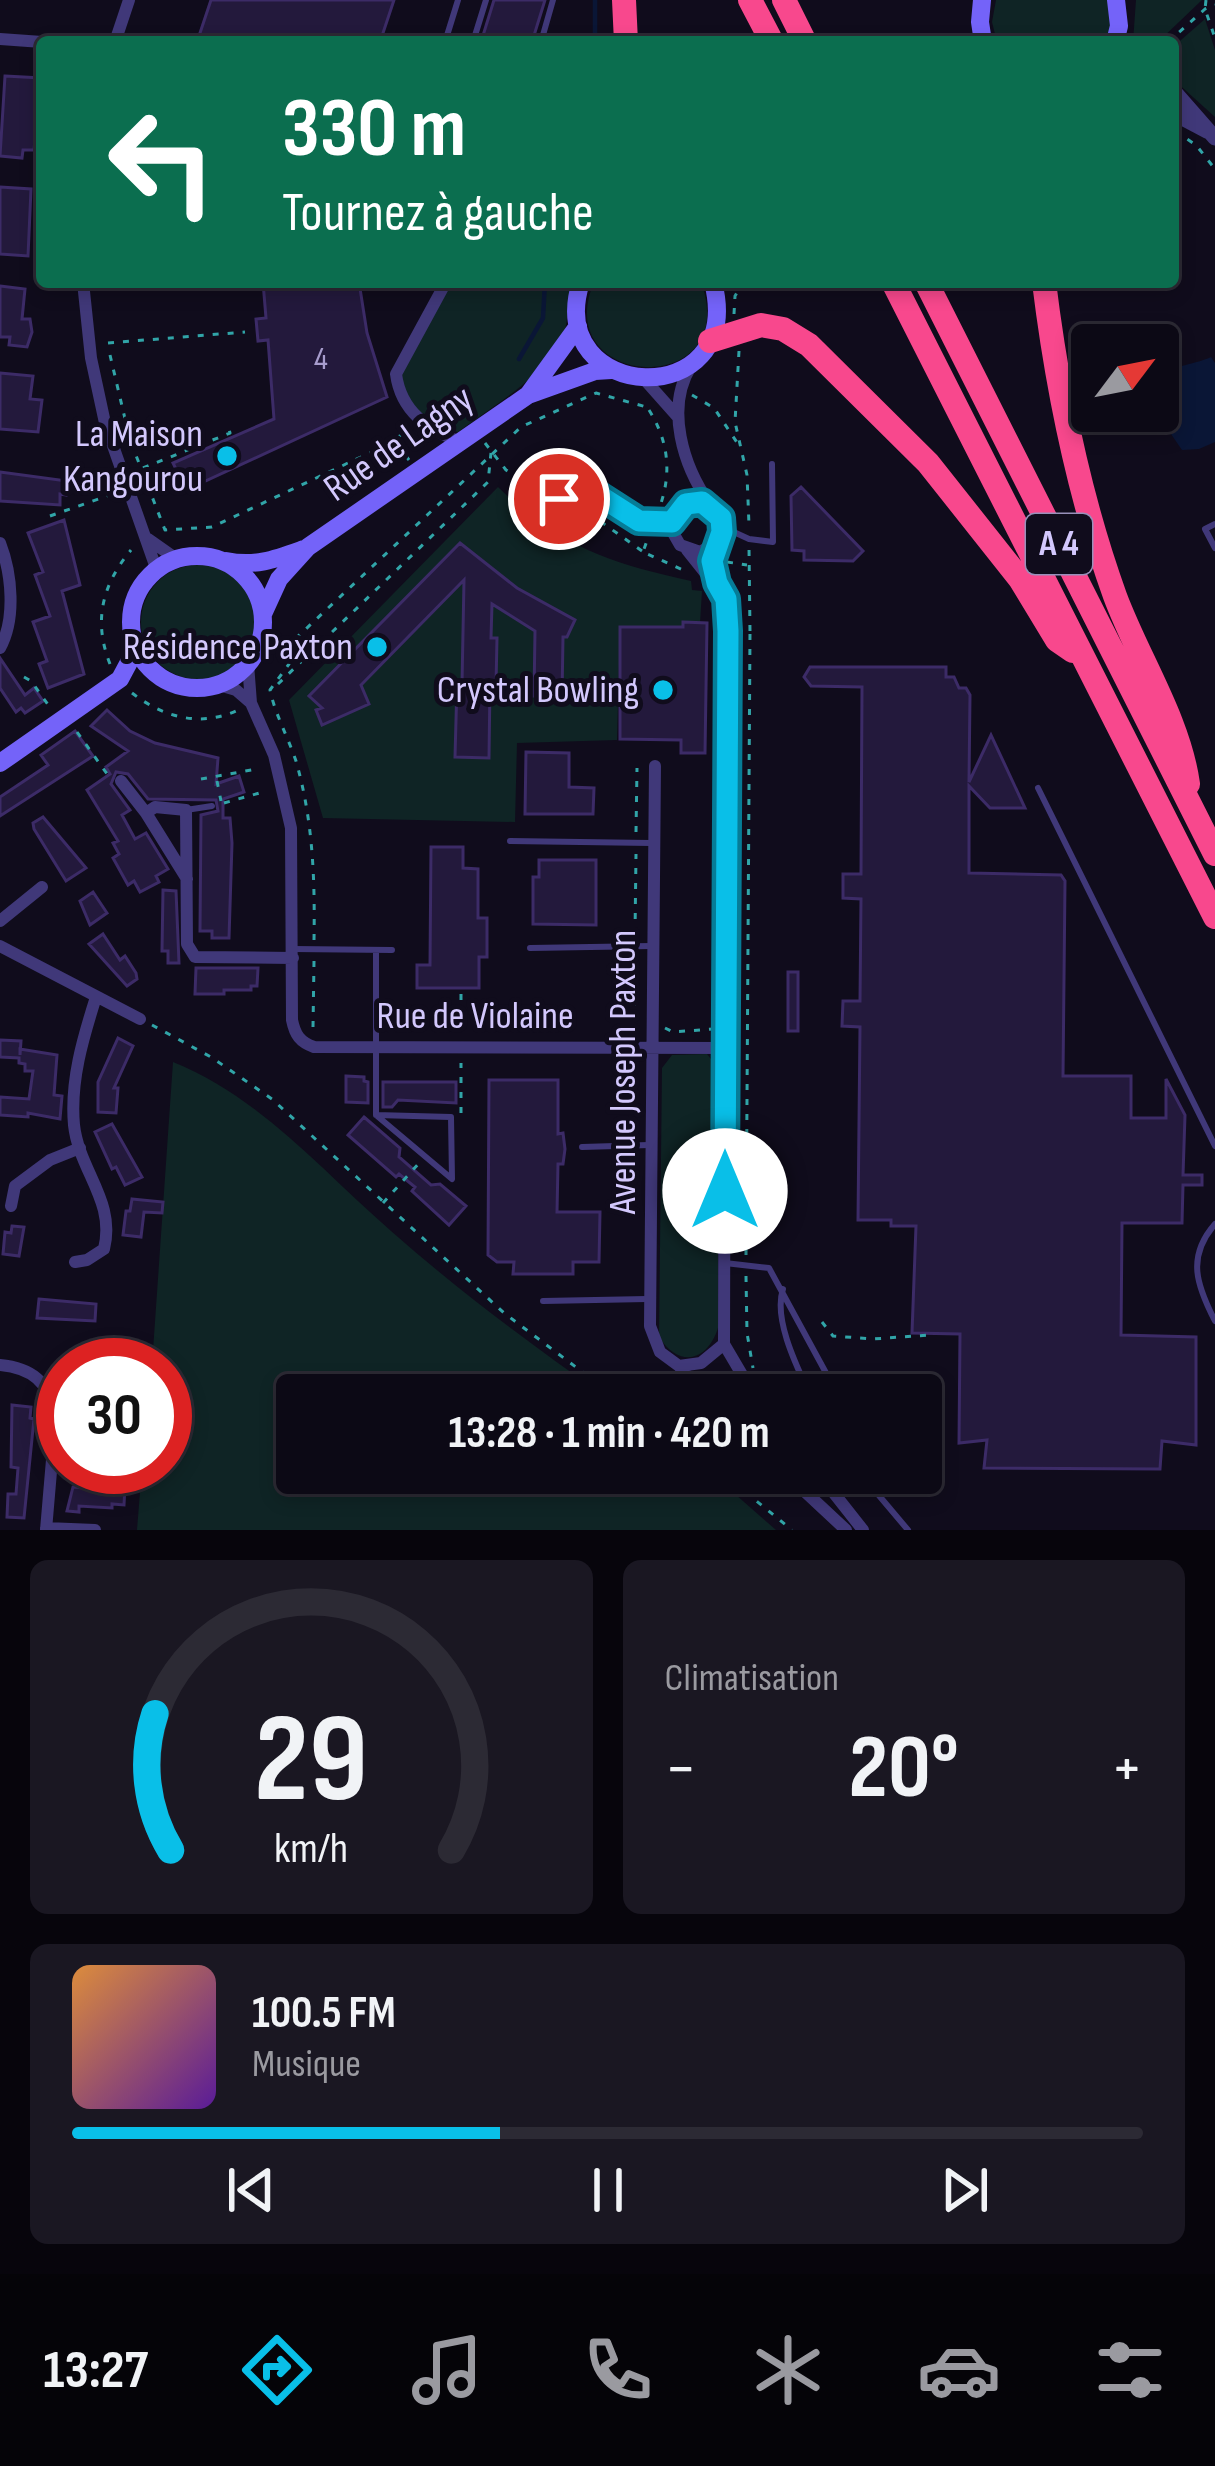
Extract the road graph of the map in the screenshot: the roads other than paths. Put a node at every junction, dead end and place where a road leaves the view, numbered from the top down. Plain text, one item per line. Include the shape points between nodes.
1 (129, 0) edge
2 (458, 0) edge
3 (486, 0) edge
4 (553, 0) edge
5 (624, 0) edge
6 (750, 0) edge
7 (784, 0) edge
8 (982, 0) edge
9 (1116, 0) edge
10 (1128, 0) edge
11 (980, 35) edge
12 (118, 36) edge
13 (447, 36) edge
14 (475, 36) edge
15 (544, 36) edge
16 (626, 36) edge
17 (769, 36) edge
18 (802, 36) edge
19 (1118, 36) edge
20 (1118, 36) edge
21 (0, 39) edge
22 (36, 42) edge
23 (1179, 96) edge
24 (1179, 116) edge
25 (1212, 135) edge
26 (84, 288) edge
27 (443, 288) edge
28 (580, 288) edge
29 (896, 288) edge
30 (929, 288) edge
31 (1045, 288) edge
32 (716, 292) edge
33 (578, 326) junction
34 (710, 341) junction
35 (693, 363) junction
36 (611, 370) junction
37 (645, 380) junction
38 (528, 395) junction
39 (678, 417) junction
40 (460, 442) junction
41 (772, 464) dead end
42 (691, 473) junction
43 (710, 505) junction
44 (676, 516) junction
45 (1215, 524) edge
46 (722, 526) junction
47 (529, 537) dead end
48 (147, 538) junction
49 (0, 543) edge
50 (716, 543) junction
51 (308, 548) junction
52 (1215, 548) edge
53 (688, 550) junction
54 (175, 558) junction
55 (223, 560) junction
56 (156, 568) junction
57 (717, 583) junction
58 (262, 614) junction
59 (0, 648) edge
60 (136, 650) junction
61 (1084, 659) junction
62 (248, 664) junction
63 (115, 671) junction
64 (158, 676) junction
65 (219, 685) junction
66 (251, 703) junction
67 (0, 763) edge
68 (655, 766) dead end
69 (121, 781) road end
70 (1039, 788) dead end
71 (217, 805) road end
72 (1191, 807) junction
73 (186, 809) junction
74 (146, 813) junction
75 (510, 841) dead end
76 (655, 844) junction
77 (1215, 854) edge
78 (187, 879) junction
79 (42, 887) dead end
80 (1215, 917) edge
81 (0, 921) edge
82 (0, 946) edge
83 (654, 946) junction
84 (530, 948) dead end
85 (376, 950) junction
86 (392, 950) dead end
87 (293, 953) junction
88 (96, 997) junction
89 (140, 1019) road end
90 (376, 1046) junction
91 (653, 1047) junction
92 (726, 1048) junction
93 (376, 1115) junction
94 (652, 1145) junction
95 (1215, 1146) edge
96 (582, 1147) dead end
97 (80, 1148) junction
98 (11, 1206) dead end
99 (1215, 1224) edge
100 (75, 1262) dead end
101 (725, 1263) junction
102 (783, 1289) junction
103 (651, 1299) junction
104 (543, 1301) dead end
105 (1215, 1321) edge
106 (724, 1344) junction
107 (0, 1365) edge
108 (679, 1366) junction
109 (686, 1374) edge
110 (741, 1374) edge
111 (802, 1374) edge
112 (827, 1374) edge
113 (36, 1377) edge
114 (50, 1494) edge
115 (807, 1494) edge
116 (835, 1494) edge
117 (878, 1494) edge
118 (46, 1529) edge
119 (95, 1530) edge
120 (846, 1530) edge
121 (863, 1530) edge
122 (908, 1530) edge

1 - 12 street
2 - 13 lane
3 - 14 lane
4 - 15 lane
5 - 16 highway
6 - 17 highway
7 - 18 highway
8 - 11 main road
9 - 19 main road
10 - 20 main road
21 - 22 street
23 - 25 street
24 - 25 street
26 - 48 street via 100,406
27 - 40 street via 397,384 419,423
28 - 33 main road
29 - 61 highway, A 4
30 - 72 highway, A 4
31 - 72 highway via 1076,462 1115,595 1184,754
32 - 34 main road
33 - 36 main road
33 - 38 main road, Rue de Lagny
34 - 35 main road
34 - 61 highway via 760,326 809,345 928,463 1020,579 1057,640
35 - 37 main road
35 - 39 street via 677,396
36 - 37 main road
36 - 38 main road, Rue de Lagny
37 - 39 street
38 - 40 main road, Rue de Lagny
39 - 42 street
40 - 51 main road, Rue de Lagny
41 - 46 lane via 773,542
42 - 43 street
42 - 44 street
43 - 44 street via 694,501
43 - 46 street
44 - 47 lane via 639,521 589,489 559,499
44 - 53 street via 675,538
45 - 52 lane via 1205,530
46 - 50 street
48 - 54 street
48 - 56 street
49 - 59 street via 11,571
50 - 53 street
50 - 57 street
51 - 55 main road, Rue de Lagny via 265,563
51 - 58 main road, Rue de Lagny via 279,579
53 - 57 street
54 - 55 main road
54 - 56 main road
55 - 58 main road via 250,582
56 - 60 main road via 132,605
57 - 92 street via 728,631
58 - 62 main road
60 - 63 main road
60 - 64 main road
61 - 80 highway, A 4
62 - 65 main road
62 - 66 street
63 - 64 main road
63 - 67 main road
64 - 65 main road via 187,688
65 - 66 street
66 - 87 street via 287,800
68 - 76 street, Avenue Joseph Paxton
69 - 74 street
70 - 95 lane
71 - 73 lane
72 - 77 highway, A 4
73 - 74 street
73 - 78 street
74 - 78 street
75 - 76 lane
76 - 83 street, Avenue Joseph Paxton
78 - 87 street via 194,957
79 - 81 street
82 - 88 street
83 - 84 lane
83 - 91 street, Avenue Joseph Paxton
85 - 86 lane
85 - 87 lane
85 - 90 lane
87 - 90 street, Rue de Violaine via 299,1038 314,1047
88 - 89 street
88 - 97 street via 74,1084
90 - 91 street, Rue de Violaine
90 - 93 lane
91 - 92 street, Rue de Violaine
91 - 94 street, Avenue Joseph Paxton
92 - 101 street
93 - 93 lane via 426,1156 452,1179 451,1118
94 - 96 lane
94 - 103 street, Avenue Joseph Paxton
97 - 98 street via 15,1186
97 - 100 street via 109,1228 104,1249
99 - 105 lane via 1200,1244 1196,1271
101 - 102 lane via 769,1268
101 - 106 street
102 - 111 lane
102 - 112 lane
103 - 104 lane
103 - 108 street, Avenue Joseph Paxton via 654,1340
106 - 108 street via 701,1363
106 - 110 street
107 - 113 street
108 - 109 street, Avenue Joseph Paxton
114 - 118 street
115 - 120 street
116 - 121 street
117 - 122 lane
118 - 119 street

